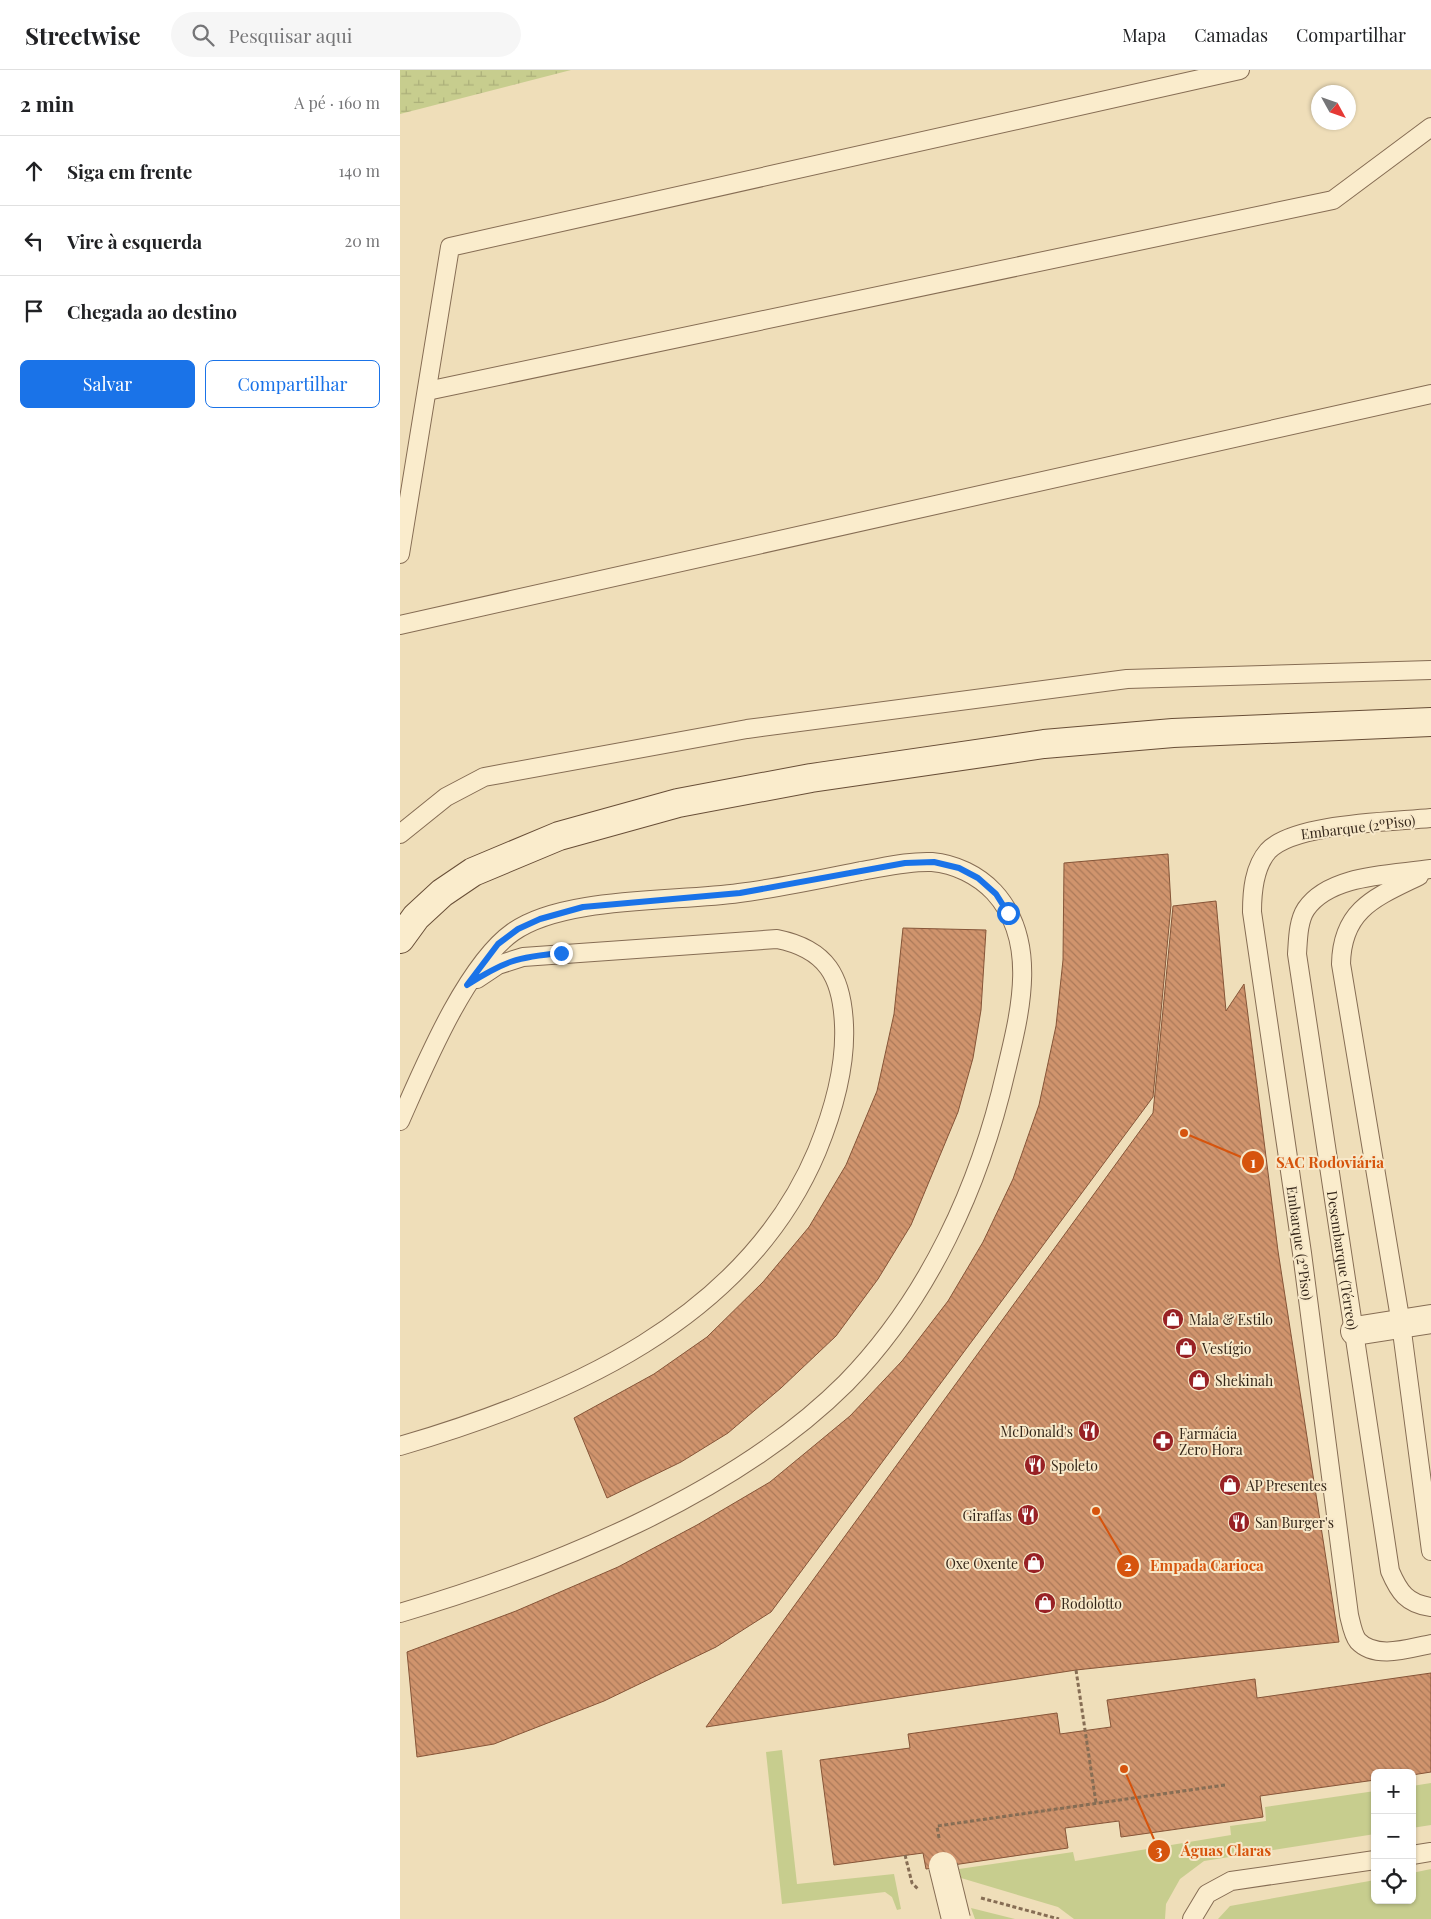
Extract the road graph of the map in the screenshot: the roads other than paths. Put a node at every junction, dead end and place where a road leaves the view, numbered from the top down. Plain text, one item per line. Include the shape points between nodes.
1 (1240, 70) edge
2 (1431, 127) edge
3 (427, 391) junction
4 (1431, 394) edge
5 (400, 554) edge
6 (400, 625) edge
7 (1431, 670) edge
8 (1431, 722) edge
9 (1431, 818) edge
10 (400, 834) edge
11 (1431, 869) edge
12 (400, 938) edge
13 (467, 985) junction
14 (400, 1120) edge
15 (1431, 1319) edge
16 (1401, 1324) junction
17 (1355, 1331) junction
18 (400, 1446) edge
19 (1431, 1551) edge
20 (1431, 1607) edge
21 (400, 1613) edge
22 (1431, 1644) edge
23 (1431, 1852) edge
24 (1416, 1854) edge
25 (1371, 1861) edge
26 (943, 1866) road end
27 (956, 1919) edge
28 (1192, 1919) edge

1 - 3 lane via 450,247
2 - 3 lane via 1333,200
3 - 5 lane
4 - 6 lane
7 - 10 lane via 1127,678 747,729 484,777 446,797
8 - 12 main road via 1173,733 1044,744 811,778 678,803 558,836 473,872 416,916
9 - 22 lane, Embarque (2ºPiso) via 1302,832 1281,840 1268,851 1252,888 1252,912 1302,1253 1349,1615 1358,1641 1368,1647 1395,1651
11 - 16 lane, Desembarque (Térreo) via 1380,895 1355,916 1346,930 1341,948 1341,964
11 - 17 lane, Desembarque (Térreo) via 1340,883 1319,895 1305,910 1298,934 1299,964
13 - 14 lane
13 - 18 lane via 498,965 523,957 777,939 799,943 828,966 837,985 843,1007 842,1062 836,1096 824,1132 787,1209 756,1250 705,1301 626,1356 562,1389 448,1432
13 - 21 lane via 498,944 518,929 583,907 740,893 905,863 934,862 972,874 996,894 1008,913 1018,934 1023,958 1021,991 1007,1066 984,1152 968,1194 918,1290 889,1333 847,1381 802,1423 751,1459 628,1528 498,1582
15 - 16 main road
16 - 17 main road
16 - 19 lane, Desembarque (Térreo)
17 - 20 lane, Desembarque (Térreo) via 1390,1571 1398,1590 1418,1605
23 - 24 lane
25 - 28 lane via 1231,1881 1207,1894
26 - 27 main road, bridge

